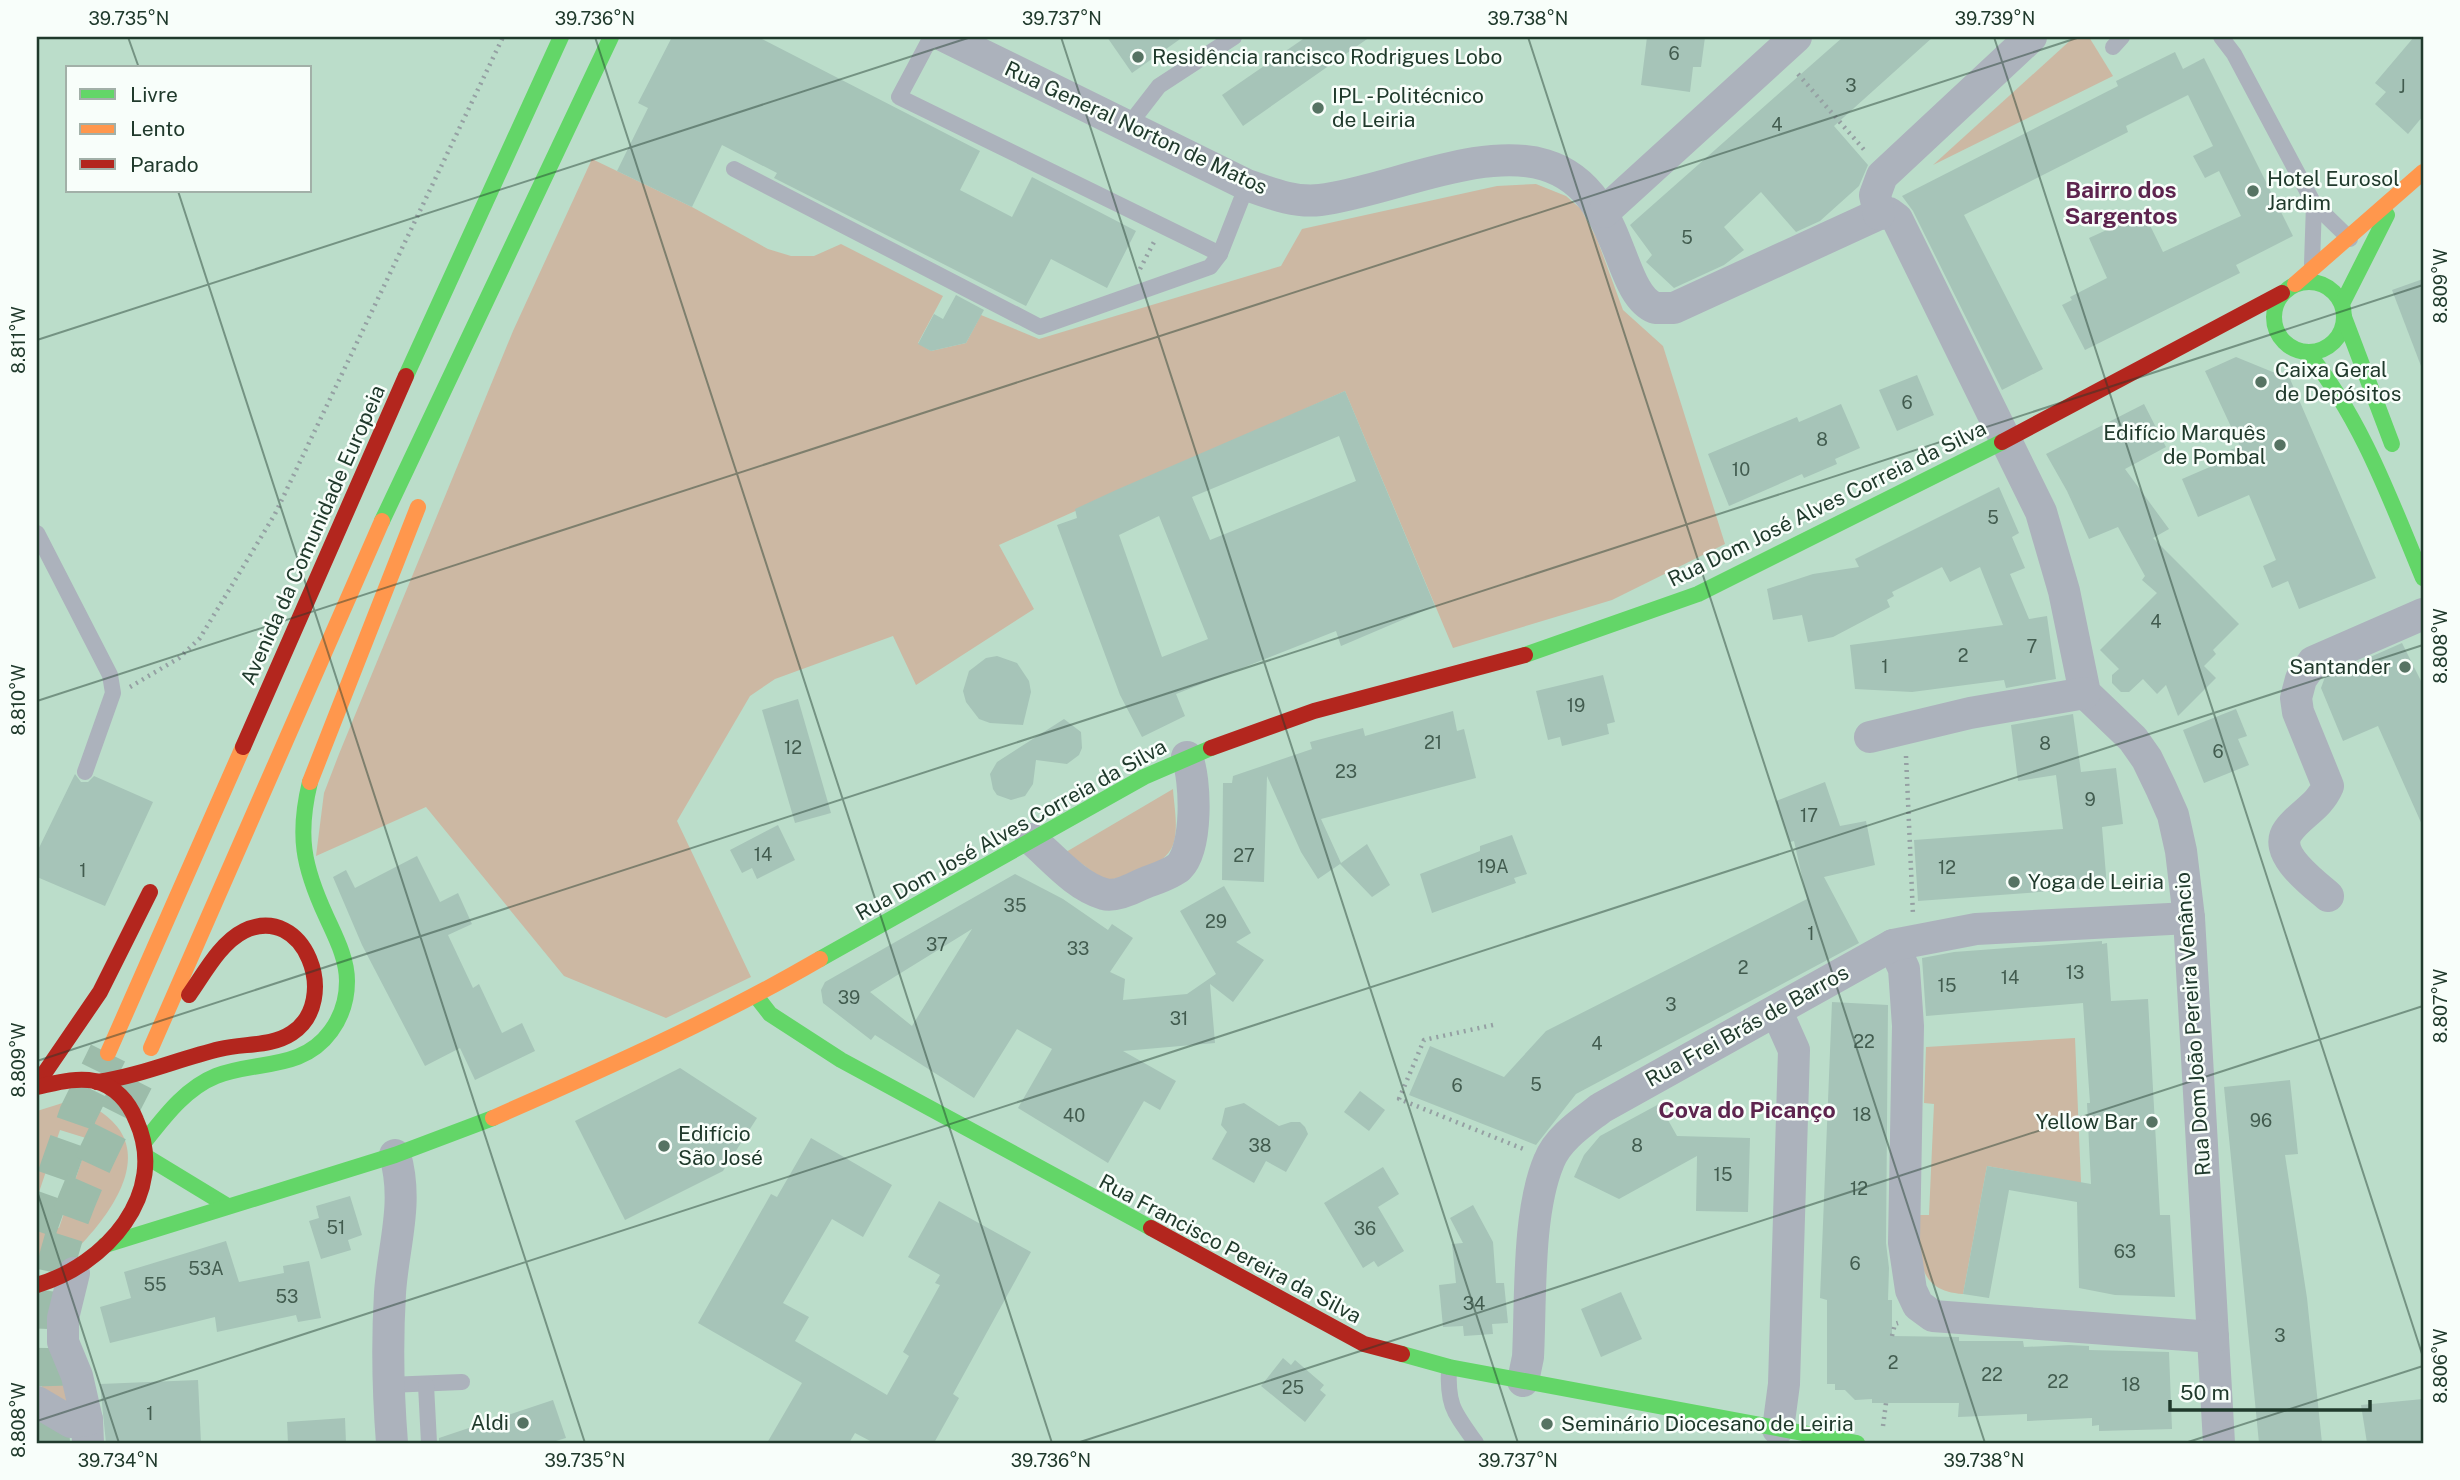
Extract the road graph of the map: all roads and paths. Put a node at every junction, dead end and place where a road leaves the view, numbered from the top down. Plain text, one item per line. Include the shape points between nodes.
1 (503, 37) edge
2 (561, 37) edge
3 (611, 37) edge
4 (931, 37) edge
5 (946, 37) edge
6 (1234, 37) edge
7 (2031, 37) edge
8 (2221, 37) edge
9 (1788, 44) edge
10 (1128, 126) junction
11 (734, 169) dead end
12 (2423, 172) edge
13 (1884, 174) junction
14 (1247, 185) junction
15 (2396, 199) junction
16 (2315, 204) junction
17 (1604, 212) junction
18 (1879, 214) junction
19 (1162, 226) junction
20 (2349, 238) junction
21 (1220, 254) junction
22 (458, 259) junction
23 (2313, 269) junction
24 (1138, 272) dead end
25 (2358, 272) junction
26 (2289, 289) junction
27 (2343, 310) junction
28 (2205, 338) junction
29 (2230, 339) dead end
30 (2308, 353) junction
31 (395, 359) dead end
32 (449, 380) junction
33 (442, 435) dead end
34 (2006, 439) junction
35 (2398, 460) dead end
36 (425, 488) dead end
37 (37, 533) edge
38 (2423, 578) edge
39 (2423, 614) edge
40 (113, 693) junction
41 (2085, 693) junction
42 (1905, 727) junction
43 (1870, 737) dead end
44 (1187, 757) junction
45 (85, 772) dead end
46 (1031, 839) junction
47 (157, 877) dead end
48 (2328, 896) dead end
49 (2189, 918) junction
50 (1903, 942) junction
51 (756, 996) junction
52 (1777, 1012) junction
53 (1493, 1025) dead end
54 (108, 1054) tunnel mouth
55 (97, 1082) junction
56 (37, 1086) edge
57 (146, 1140) junction
58 (395, 1156) junction
59 (147, 1157) junction
60 (1549, 1159) junction
61 (226, 1205) junction
62 (105, 1245) junction
63 (74, 1273) junction
64 (37, 1285) edge
65 (1895, 1324) dead end
66 (1892, 1336) dead end
67 (2213, 1337) junction
68 (1449, 1367) junction
69 (1523, 1381) junction
70 (462, 1382) dead end
71 (388, 1385) junction
72 (426, 1385) junction
73 (37, 1402) edge
74 (1778, 1429) junction
75 (87, 1432) edge
76 (392, 1443) edge
77 (429, 1443) edge
78 (1476, 1443) edge
79 (1857, 1443) edge
80 (2219, 1443) edge

1 - 40 path via 275,514 200,638 144,681
2 - 22 main road, Avenida da Comunidade Europeia
3 - 32 main road
4 - 19 lane via 899,97
5 - 10 street, Rua General Norton de Matos
6 - 10 lane via 1159,86
7 - 13 street
8 - 16 lane
9 - 13 path
9 - 17 street
10 - 14 street, Rua General Norton de Matos
11 - 21 lane via 1041,327 1195,275 1210,267
12 - 15 main road
13 - 18 street via 1876,184
14 - 17 street, Rua General Norton de Matos via 1281,196 1320,200 1452,169 1522,161 1572,177
14 - 21 lane
15 - 20 main road, Rua Dom José Alves Correia da Silva
15 - 25 main road
16 - 20 lane
16 - 23 lane
17 - 18 street, Rua General Norton de Matos via 1638,294 1649,305 1664,309
18 - 34 street via 1889,213 1897,219
19 - 21 lane
19 - 24 path
20 - 23 main road, Rua Dom José Alves Correia da Silva
20 - 25 lane
22 - 31 main road via 418,315
22 - 54 main road, Avenida da Comunidade Europeia
23 - 26 main road, Rua Dom José Alves Correia da Silva
25 - 27 main road
26 - 27 main road via 2318,282 2336,294
26 - 28 main road, Rua Dom José Alves Correia da Silva
26 - 30 main road via 2276,302 2276,341
27 - 30 main road via 2338,338
27 - 35 main road
28 - 29 main road, Rua Dom José Alves Correia da Silva
28 - 34 main road, Rua Dom José Alves Correia da Silva
30 - 38 main road via 2356,420
32 - 33 main road
32 - 55 main road via 253,805 151,1048 218,956 247,930 268,926 302,940 317,981 313,1006 300,1028 272,1043 225,1048 130,1078
34 - 41 street via 2055,552
34 - 44 main road, Rua Dom José Alves Correia da Silva via 1731,578 1660,608 1526,655 1314,711
36 - 57 main road via 306,795 304,868 340,948 345,975 346,999 339,1021 309,1053 287,1063 216,1076 191,1090
37 - 40 lane via 103,658
39 - 48 street via 2313,662 2301,679 2298,712 2328,786 2284,841 2286,852 2309,881
40 - 45 lane
41 - 42 street
41 - 49 street, Rua Dom João Pereira Venâncio via 2133,739 2161,788 2181,851
42 - 43 street
42 - 50 path
44 - 46 main road, Rua Dom José Alves Correia da Silva
44 - 46 street via 1193,772 1194,801 1190,844 1179,866 1128,891 1106,895 1082,884
46 - 51 main road, Rua Dom José Alves Correia da Silva
47 - 56 main road via 110,978
49 - 50 street, Rua Frei Brás de Barros via 1976,929
49 - 67 street, Rua Dom João Pereira Venâncio
50 - 52 street, Rua Frei Brás de Barros
50 - 67 street via 1908,1026 1905,1243 1911,1290 1918,1305 1933,1316
51 - 58 main road, Rua Dom José Alves Correia da Silva via 603,1070
51 - 68 main road, Rua Francisco Pereira da Silva via 771,1014 841,1060 1335,1331 1364,1344
52 - 60 street, Rua Frei Brás de Barros via 1601,1108 1578,1125
52 - 74 street via 1794,1050 1784,1384
53 - 60 path via 1424,1040 1399,1099
55 - 56 main road
55 - 57 main road via 127,1103
57 - 59 main road
58 - 61 main road, Rua Dom José Alves Correia da Silva
58 - 71 street via 403,1203 390,1292
59 - 61 main road
59 - 62 main road via 144,1184 134,1206
60 - 69 street, Rua Frei Brás de Barros via 1536,1207
61 - 62 main road, Rua Dom José Alves Correia da Silva
62 - 63 main road
63 - 64 main road
63 - 75 street via 63,1318 63,1342 77,1376
65 - 66 path
67 - 80 street, Rua Dom João Pereira Venâncio
68 - 69 main road, Rua Francisco Pereira da Silva
68 - 78 lane via 1447,1395
69 - 74 main road, Rua Francisco Pereira da Silva
70 - 72 lane
71 - 72 lane
71 - 76 street
72 - 77 lane
73 - 75 street
74 - 79 main road, Rua Francisco Pereira da Silva

